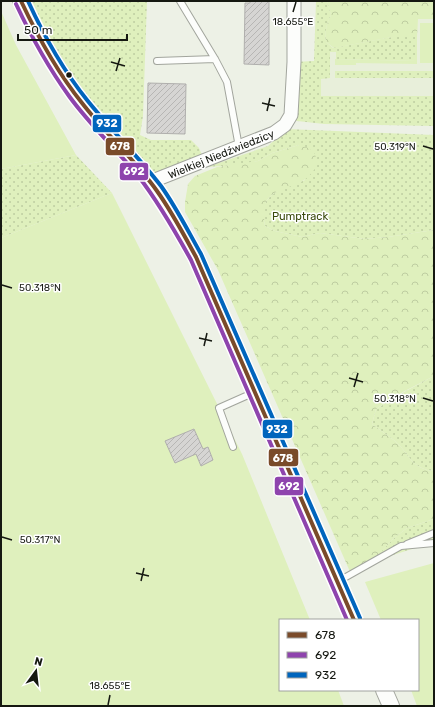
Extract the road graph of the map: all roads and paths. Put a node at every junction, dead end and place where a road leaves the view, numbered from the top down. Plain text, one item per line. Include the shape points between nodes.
1 (20, 1) edge
2 (180, 1) edge
3 (294, 1) edge
4 (215, 59) junction
5 (157, 61) dead end
6 (238, 147) junction
7 (150, 182) junction
8 (255, 392) junction
9 (233, 447) dead end
10 (434, 533) edge
11 (434, 543) edge
12 (401, 546) junction
13 (337, 582) junction
14 (354, 619) edge
15 (384, 691) edge
16 (391, 706) edge

1 - 7 street via 46,50 82,104
2 - 4 lane
3 - 6 street, Wielkiej Niedźwiedzicy via 291,115 285,125 274,133
4 - 5 lane
4 - 6 lane via 227,82
6 - 7 street, Wielkiej Niedźwiedzicy
7 - 8 street via 196,257
8 - 9 lane via 220,408
8 - 13 street
10 - 12 lane
11 - 12 lane
12 - 13 lane
13 - 14 street
15 - 16 street

